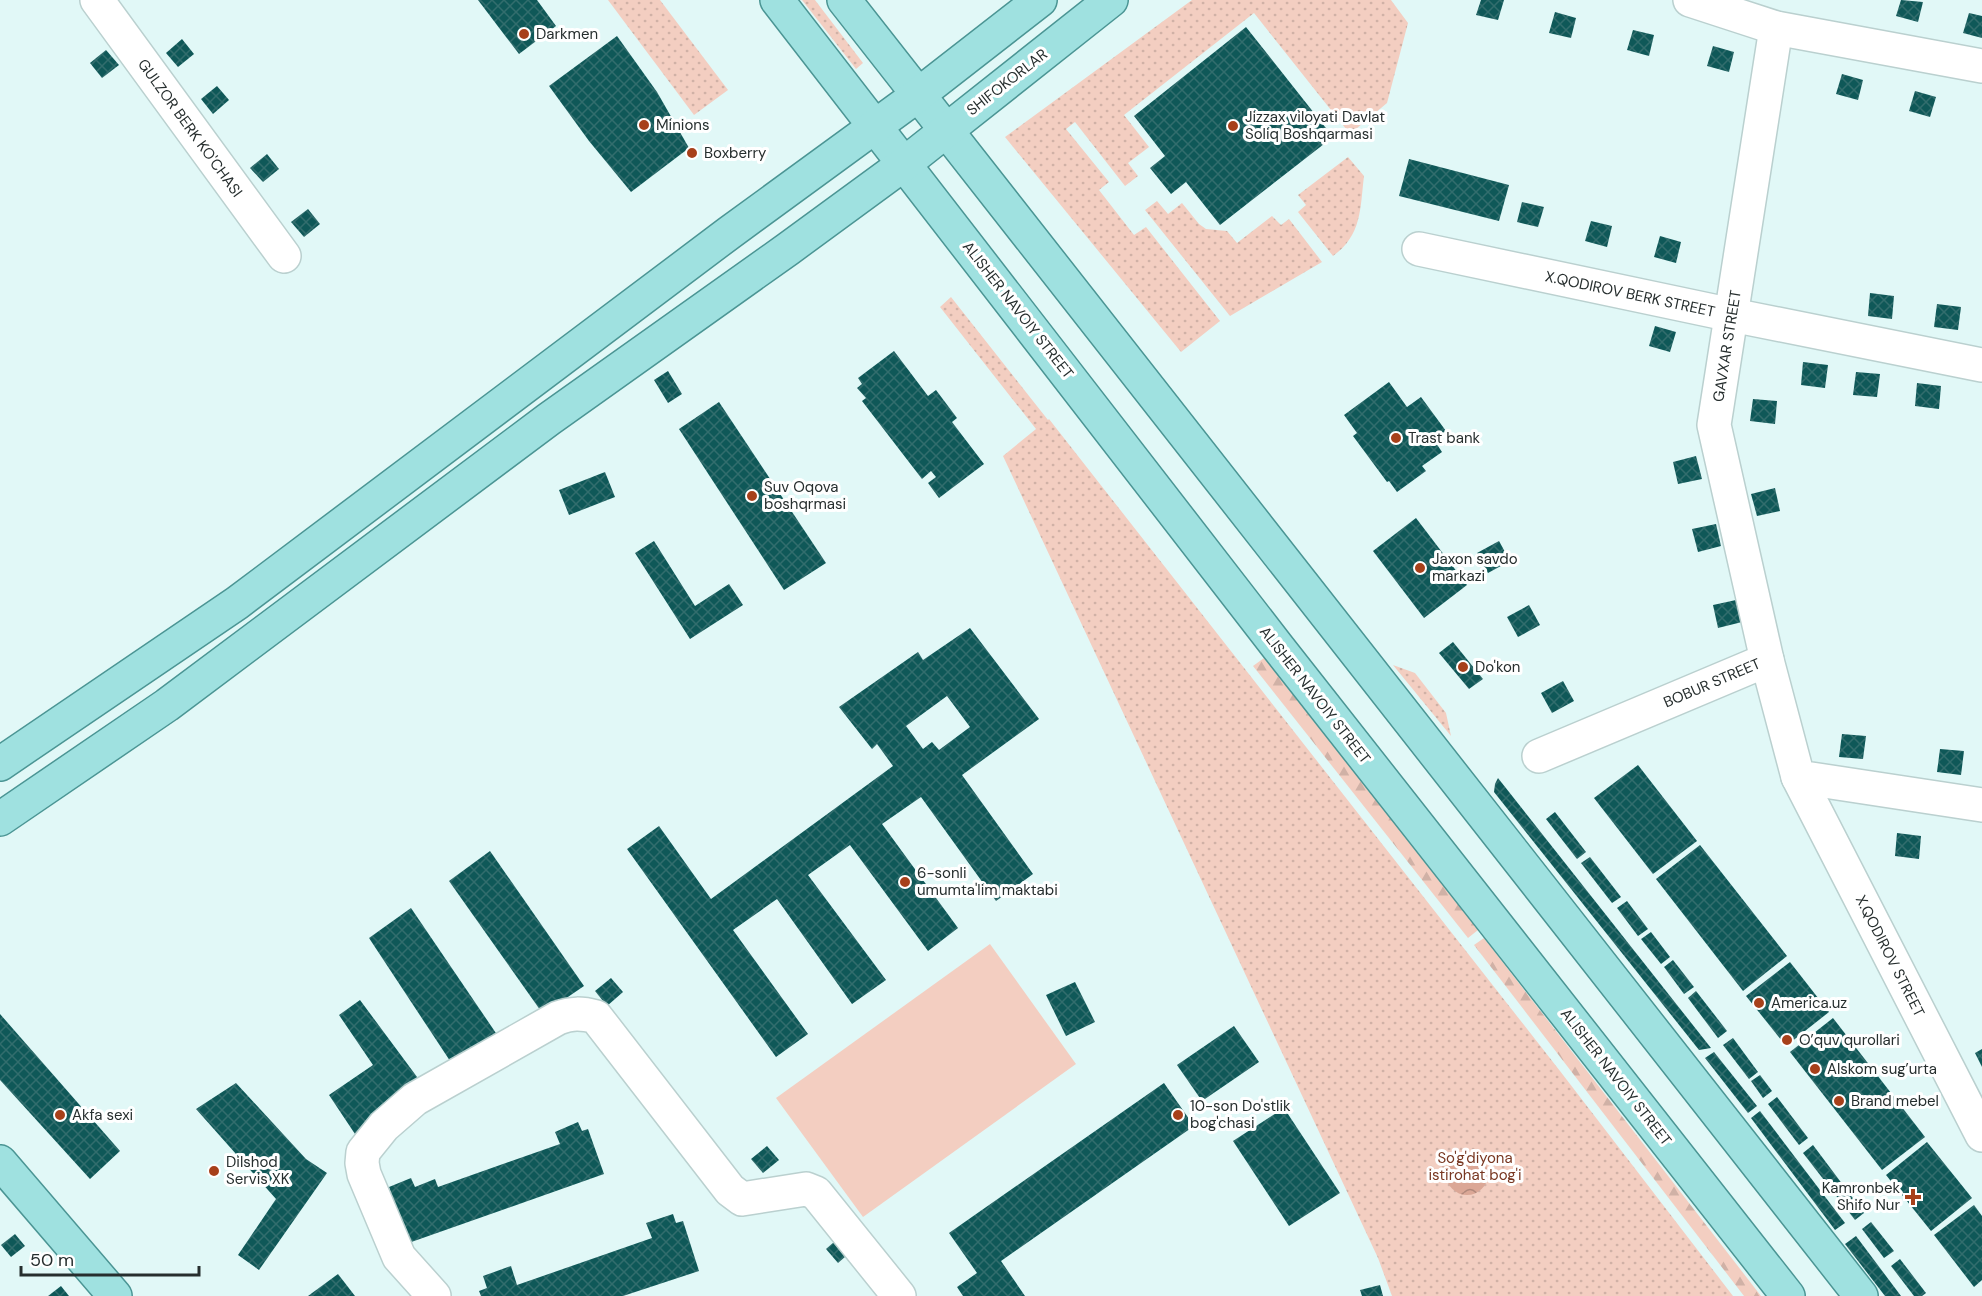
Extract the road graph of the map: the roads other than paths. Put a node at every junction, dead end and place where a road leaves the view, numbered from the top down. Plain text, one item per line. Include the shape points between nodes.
1 (97, 0) edge
2 (777, 0) edge
3 (844, 0) edge
4 (1040, 0) edge
5 (1111, 0) edge
6 (1690, 0) edge
7 (1776, 28) junction
8 (1982, 66) edge
9 (918, 95) junction
10 (876, 127) junction
11 (947, 130) junction
12 (904, 164) junction
13 (1419, 249) dead end
14 (284, 256) dead end
15 (1732, 315) junction
16 (1982, 365) edge
17 (1767, 660) junction
18 (1539, 756) dead end
19 (0, 764) edge
20 (1798, 777) junction
21 (1982, 806) edge
22 (0, 819) edge
23 (1982, 1135) edge
24 (0, 1162) edge
25 (115, 1296) edge
26 (434, 1296) edge
27 (899, 1296) edge
28 (1788, 1296) edge
29 (1861, 1296) edge

1 - 14 street, GULZOR BERK KO'CHASI
2 - 10 main road, ALISHER NAVOIY STREET
3 - 9 main road
4 - 9 main road
5 - 11 main road, SHIFOKORLAR
6 - 7 street
7 - 8 street
7 - 15 street, GAVXAR STREET
9 - 10 main road
9 - 11 main road
10 - 12 main road, ALISHER NAVOIY STREET
10 - 19 main road via 700,254 237,603
11 - 12 main road, SHIFOKORLAR
11 - 29 main road
12 - 22 main road, SHIFOKORLAR via 549,419 167,705
12 - 28 main road, ALISHER NAVOIY STREET
13 - 15 street, X.QODIROV BERK STREET
15 - 16 street, X.QODIROV BERK STREET
15 - 17 street, GAVXAR STREET via 1714,425
17 - 18 street, BOBUR STREET
17 - 20 street, BOBUR STREET
20 - 21 street
20 - 23 street, X.QODIROV STREET
24 - 25 main road
26 - 27 street via 399,1257 364,1174 363,1152 384,1126 415,1099 558,1018 584,1013 596,1017 730,1190 742,1199 812,1190

